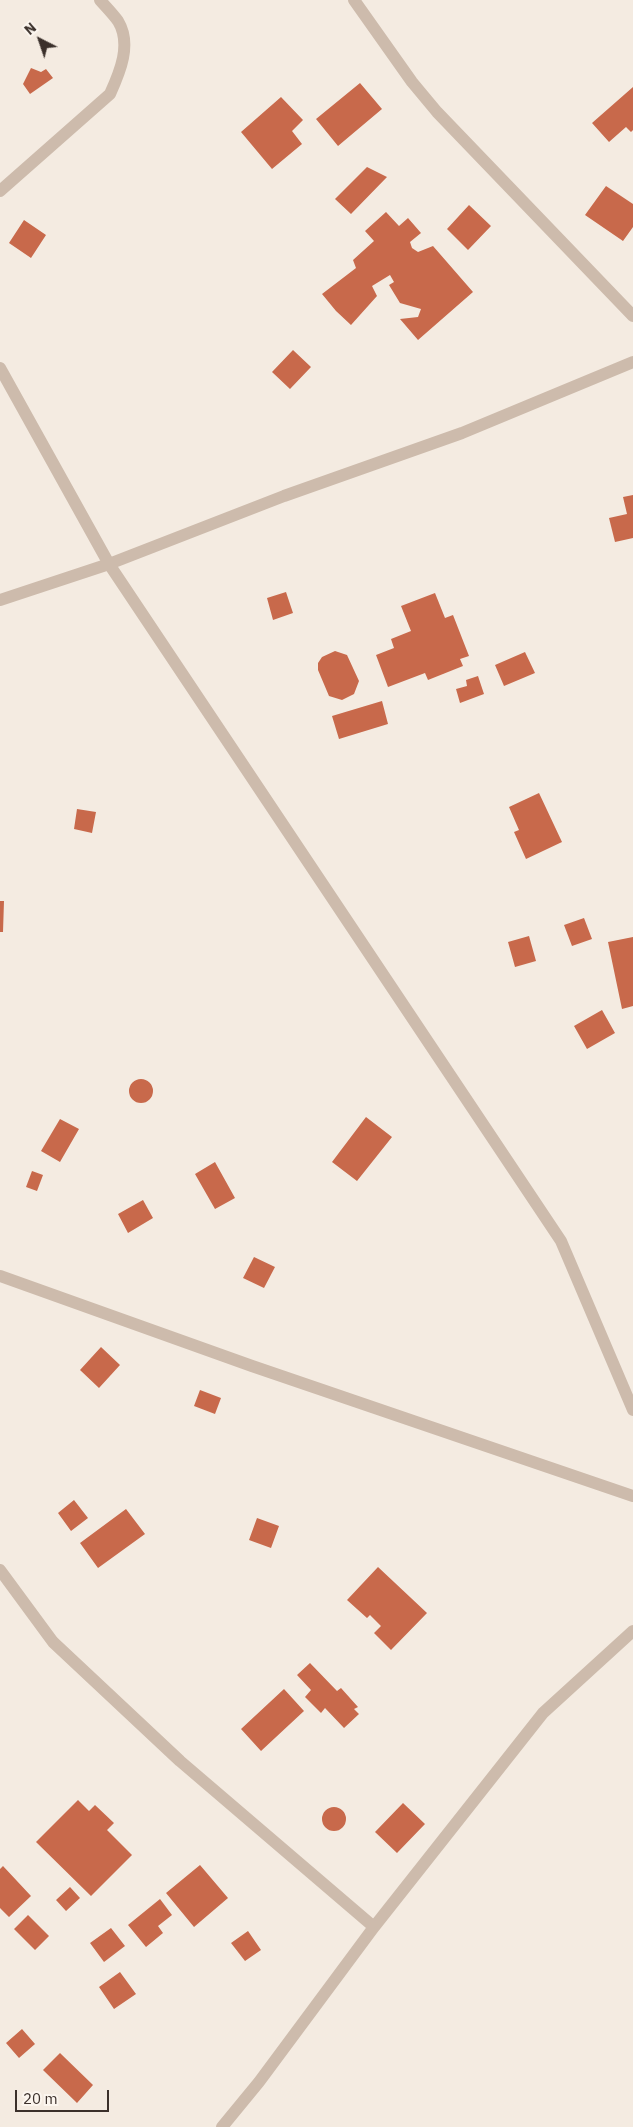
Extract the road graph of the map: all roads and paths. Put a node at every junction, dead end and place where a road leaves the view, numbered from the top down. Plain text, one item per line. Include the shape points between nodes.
1 (100, 0) edge
2 (354, 0) edge
3 (0, 191) edge
4 (633, 316) edge
5 (633, 362) edge
6 (0, 368) edge
7 (109, 564) junction
8 (0, 600) edge
9 (1, 1277) edge
10 (633, 1410) edge
11 (633, 1496) edge
12 (0, 1570) edge
13 (633, 1631) edge
14 (374, 1927) junction
15 (222, 2127) edge

1 - 3 street via 125,35 123,57 110,94
2 - 4 street via 437,112
5 - 7 street via 462,432
6 - 7 street
7 - 8 street
7 - 10 street via 561,1241
9 - 11 street
12 - 14 street via 53,1642 180,1761
13 - 14 street via 543,1713
14 - 15 street

